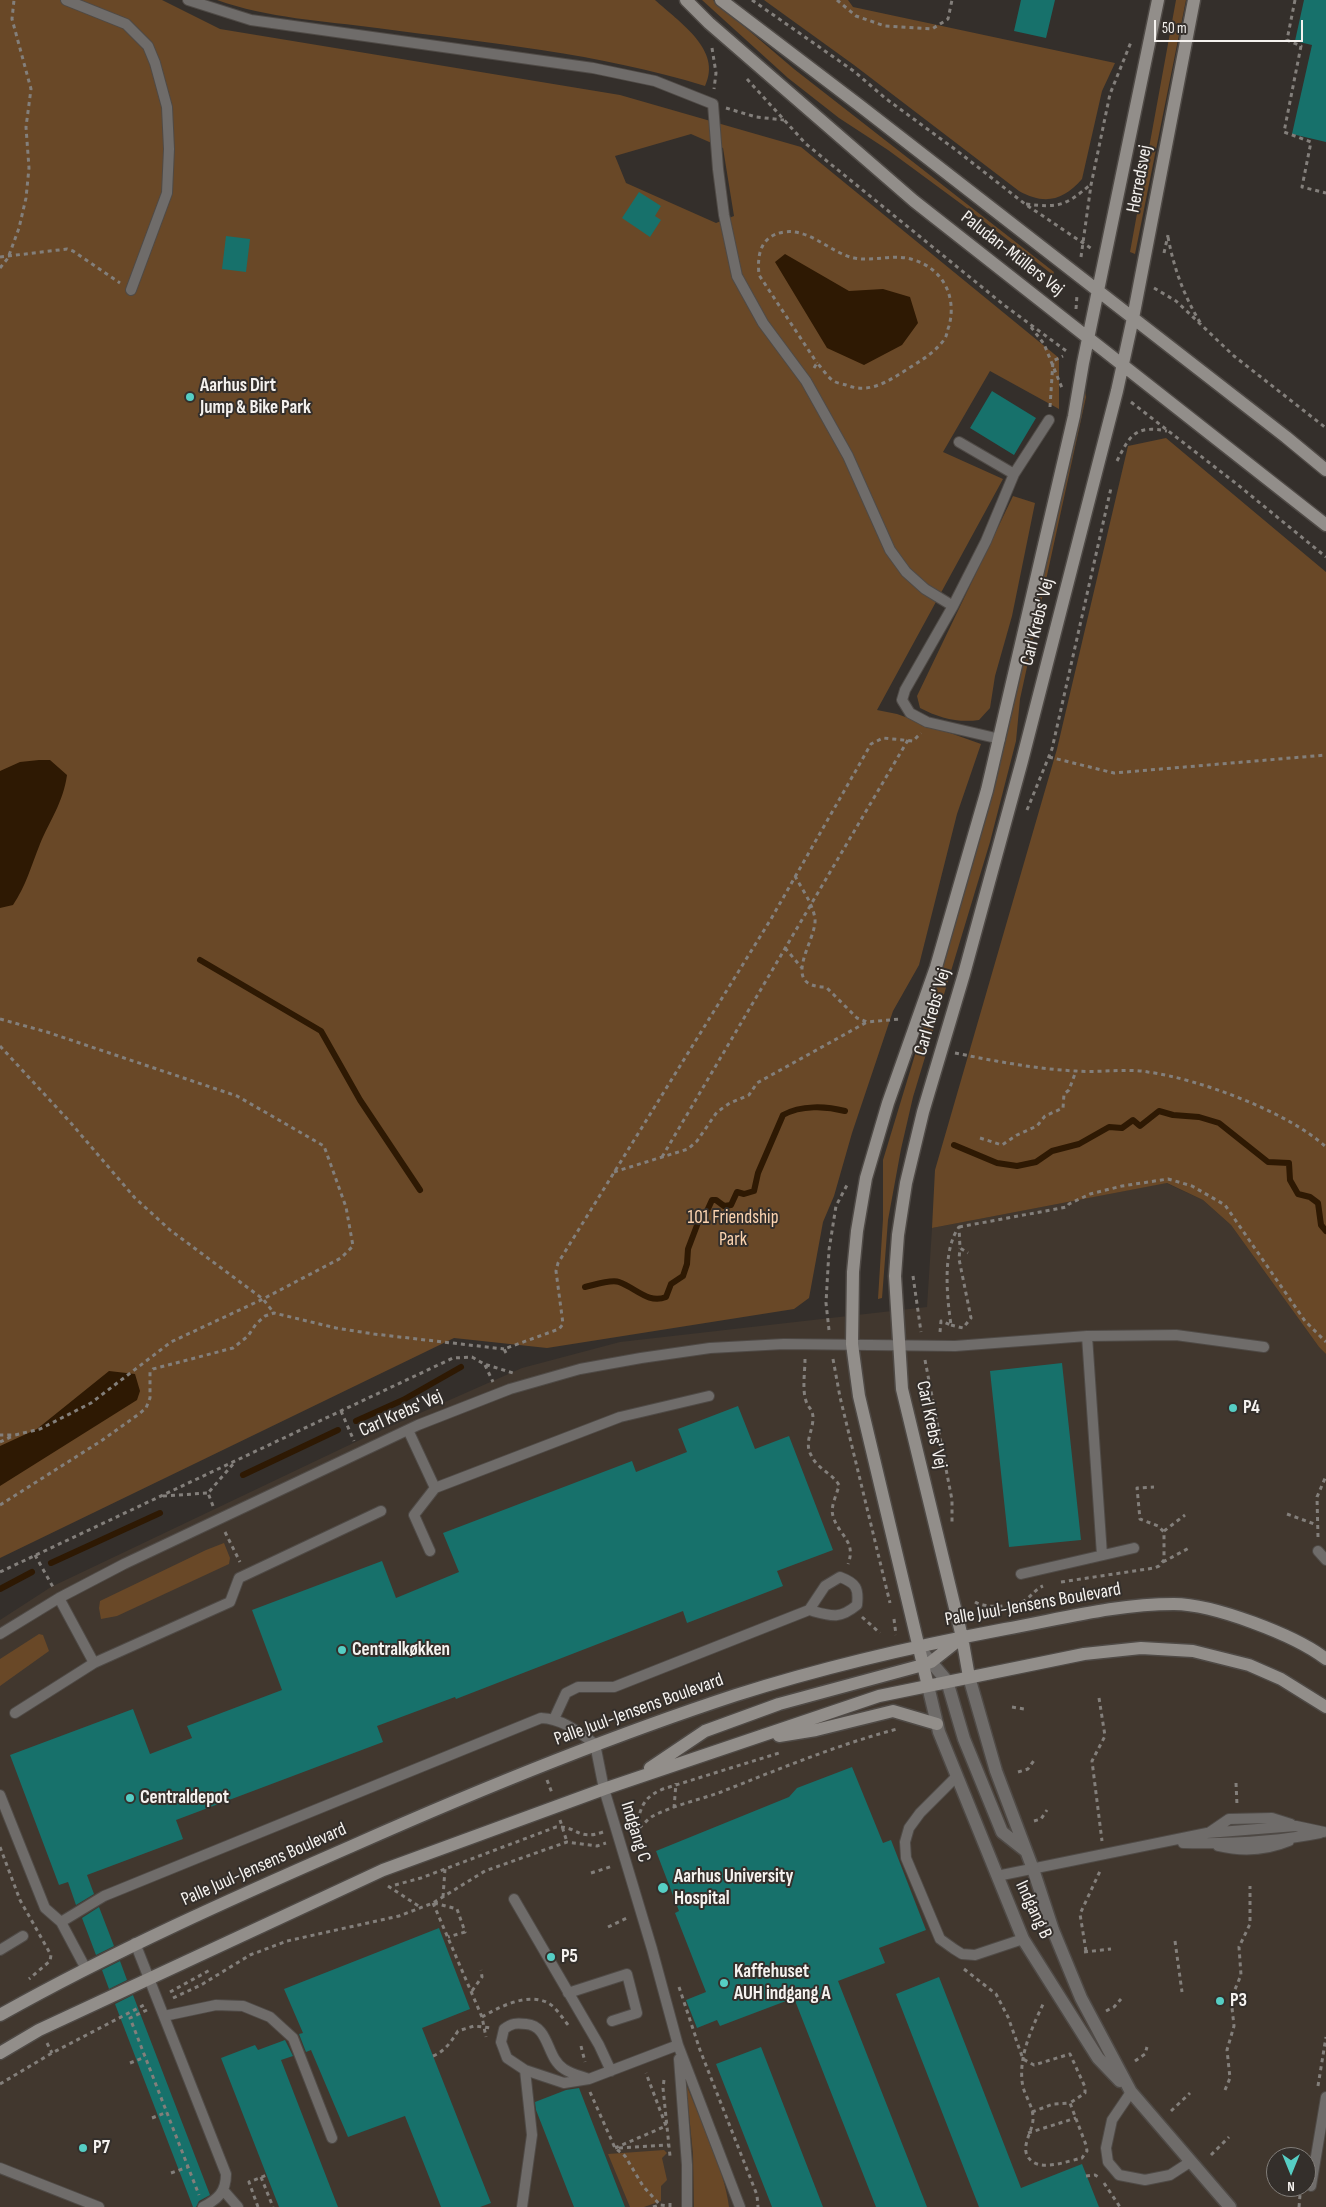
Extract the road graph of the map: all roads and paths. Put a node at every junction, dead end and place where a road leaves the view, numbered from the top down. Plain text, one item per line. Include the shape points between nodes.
1 (14, 0) edge
2 (66, 0) edge
3 (188, 0) edge
4 (686, 0) edge
5 (720, 0) edge
6 (752, 0) edge
7 (836, 0) edge
8 (952, 0) edge
9 (1158, 0) edge
10 (1194, 0) edge
11 (1295, 0) edge
12 (1134, 33) dead end
13 (712, 46) dead end
14 (740, 72) dead end
15 (713, 104) junction
16 (784, 120) junction
17 (1091, 185) junction
18 (1326, 193) edge
19 (1025, 204) junction
20 (1167, 227) dead end
21 (1168, 235) junction
22 (1082, 243) junction
23 (0, 257) edge
24 (8, 258) junction
25 (1106, 258) junction
26 (1162, 259) dead end
27 (0, 268) edge
28 (1079, 276) junction
29 (1140, 279) junction
30 (1157, 282) dead end
31 (1156, 289) junction
32 (131, 290) joint
33 (1099, 291) junction
34 (1154, 297) dead end
35 (1133, 318) junction
36 (1028, 323) junction
37 (1074, 328) junction
38 (1204, 328) junction
39 (1088, 338) junction
40 (1063, 356) dead end
41 (1053, 361) junction
42 (817, 363) junction
43 (1122, 365) junction
44 (806, 381) junction
45 (1065, 396) dead end
46 (1128, 409) dead end
47 (1049, 420) joint
48 (1326, 428) edge
49 (1169, 432) junction
50 (959, 442) dead end
51 (1121, 442) dead end
52 (1326, 470) edge
53 (1014, 474) junction
54 (1112, 481) dead end
55 (1326, 525) edge
56 (1326, 557) edge
57 (953, 606) junction
58 (926, 722) junction
59 (1000, 739) junction
60 (908, 740) junction
61 (1326, 755) edge
62 (1048, 757) junction
63 (1025, 816) dead end
64 (795, 876) junction
65 (810, 906) junction
66 (785, 948) junction
67 (803, 968) junction
68 (0, 1019) edge
69 (900, 1019) dead end
70 (867, 1022) junction
71 (958, 1043) dead end
72 (0, 1046) edge
73 (955, 1053) junction
74 (952, 1062) dead end
75 (1076, 1071) junction
76 (980, 1138) dead end
77 (1326, 1147) edge
78 (662, 1158) junction
79 (613, 1173) junction
80 (959, 1227) junction
81 (960, 1248) junction
82 (968, 1253) dead end
83 (912, 1273) dead end
84 (263, 1299) junction
85 (274, 1313) junction
86 (951, 1325) junction
87 (1087, 1336) junction
88 (1326, 1342) edge
89 (804, 1344) junction
90 (852, 1344) junction
91 (899, 1345) junction
92 (923, 1345) junction
93 (939, 1346) junction
94 (1264, 1347) dead end
95 (484, 1364) dead end
96 (709, 1396) dead end
97 (341, 1411) junction
98 (408, 1430) junction
99 (15, 1435) junction
100 (0, 1436) edge
101 (0, 1442) edge
102 (360, 1453) junction
103 (1326, 1476) edge
104 (435, 1488) junction
105 (208, 1493) dead end
106 (160, 1496) junction
107 (0, 1505) edge
108 (381, 1512) dead end
109 (1287, 1514) dead end
110 (1185, 1515) dead end
111 (1318, 1525) junction
112 (952, 1529) dead end
113 (1164, 1531) dead end
114 (1134, 1548) dead end
115 (1189, 1548) dead end
116 (1318, 1550) joint
117 (430, 1551) dead end
118 (1102, 1554) junction
119 (34, 1555) junction
120 (1326, 1560) edge
121 (1162, 1564) dead end
122 (0, 1572) edge
123 (1021, 1574) dead end
124 (840, 1577) junction
125 (59, 1598) junction
126 (975, 1602) dead end
127 (1002, 1606) dead end
128 (852, 1609) junction
129 (809, 1610) junction
130 (880, 1633) dead end
131 (0, 1634) edge
132 (962, 1637) junction
133 (918, 1646) junction
134 (1324, 1653) edge
135 (94, 1663) junction
136 (927, 1664) junction
137 (969, 1677) junction
138 (947, 1682) junction
139 (928, 1686) junction
140 (1099, 1698) dead end
141 (1012, 1707) dead end
142 (1326, 1708) edge
143 (1024, 1709) dead end
144 (15, 1713) dead end
145 (554, 1719) junction
146 (937, 1724) junction
147 (897, 1729) dead end
148 (737, 1743) junction
149 (595, 1744) junction
150 (785, 1752) dead end
151 (1035, 1759) dead end
152 (671, 1766) junction
153 (1018, 1772) dead end
154 (957, 1776) junction
155 (635, 1778) junction
156 (1236, 1783) dead end
157 (676, 1784) junction
158 (604, 1789) junction
159 (0, 1795) edge
160 (674, 1808) junction
161 (1047, 1810) dead end
162 (1237, 1813) dead end
163 (1034, 1821) dead end
164 (615, 1828) junction
165 (1325, 1832) edge
166 (632, 1833) junction
167 (1207, 1838) junction
168 (618, 1839) junction
169 (635, 1842) dead end
170 (0, 1847) edge
171 (1026, 1850) junction
172 (1102, 1854) junction
173 (626, 1862) junction
174 (445, 1869) junction
175 (1033, 1869) junction
176 (592, 1873) dead end
177 (997, 1876) junction
178 (388, 1886) junction
179 (1250, 1886) dead end
180 (380, 1890) dead end
181 (443, 1897) junction
182 (514, 1899) dead end
183 (433, 1903) junction
184 (642, 1914) junction
185 (61, 1922) junction
186 (608, 1927) dead end
187 (23, 1936) dead end
188 (448, 1937) dead end
189 (1023, 1939) junction
190 (1175, 1941) dead end
191 (136, 1943) junction
192 (0, 1950) edge
193 (1086, 1951) dead end
194 (962, 1954) junction
195 (215, 1967) dead end
196 (86, 1970) junction
197 (482, 1970) dead end
198 (148, 1979) junction
199 (679, 1985) dead end
200 (1052, 1986) junction
201 (471, 1991) dead end
202 (1182, 1992) dead end
203 (568, 1993) junction
204 (157, 1998) junction
205 (1121, 1999) dead end
206 (24, 2002) junction
207 (1104, 2012) dead end
208 (0, 2015) edge
209 (164, 2016) junction
210 (612, 2021) dead end
211 (504, 2029) junction
212 (39, 2030) junction
213 (678, 2045) junction
214 (1147, 2047) dead end
215 (0, 2053) edge
216 (52, 2053) junction
217 (433, 2056) dead end
218 (145, 2057) dead end
219 (1023, 2059) junction
220 (1135, 2061) dead end
221 (130, 2063) dead end
222 (526, 2070) junction
223 (644, 2070) dead end
224 (611, 2071) junction
225 (589, 2079) junction
226 (0, 2084) edge
227 (1225, 2090) dead end
228 (1131, 2092) junction
229 (1190, 2094) dead end
230 (1326, 2097) edge
231 (1070, 2103) junction
232 (1172, 2111) dead end
233 (167, 2112) dead end
234 (1032, 2112) junction
235 (152, 2118) dead end
236 (1076, 2118) junction
237 (1028, 2133) junction
238 (1230, 2137) dead end
239 (332, 2138) dead end
240 (668, 2146) dead end
241 (616, 2148) junction
242 (1211, 2155) dead end
243 (1316, 2156) edge
244 (1190, 2162) junction
245 (188, 2167) dead end
246 (0, 2168) edge
247 (171, 2173) dead end
248 (267, 2175) dead end
249 (1086, 2176) dead end
250 (261, 2177) junction
251 (224, 2191) junction
252 (660, 2205) junction
253 (670, 2206) dead end
254 (99, 2207) edge
255 (203, 2207) edge
256 (238, 2207) edge
257 (258, 2207) edge
258 (273, 2207) edge
259 (522, 2207) edge
260 (653, 2207) edge
261 (687, 2207) edge
262 (740, 2207) edge
263 (758, 2207) edge
264 (1120, 2207) edge
265 (1230, 2207) edge

1 - 24 path via 12,19 31,89 26,127 29,168 26,198
2 - 32 lane via 126,24 148,46 166,107 170,149 167,193
3 - 15 lane via 251,20 593,68 655,81
4 - 37 street, Paludan-Müllers Vej via 914,201
5 - 28 street, Paludan-Müllers Vej
6 - 19 path via 855,72
7 - 8 path via 856,16 885,26 932,29 948,19
9 - 25 street, Herredsvej
10 - 29 street, Herredsvej
11 - 18 path via 1287,40 1301,46 1284,132 1311,142 1302,187
12 - 17 path via 1110,94
13 - 15 path via 716,73
14 - 16 path
15 - 16 path via 756,117
15 - 44 lane via 724,215 737,276 763,323
16 - 36 path via 806,144
17 - 19 path via 1072,201 1051,207
17 - 22 path
19 - 22 path
20 - 21 path
21 - 26 path
21 - 38 path via 1186,300
22 - 25 path
22 - 28 path
23 - 24 path
24 - 27 path
24 - 32 path via 67,249
25 - 33 street, Herredsvej
28 - 33 street, Paludan-Müllers Vej
28 - 37 path
29 - 31 path
29 - 35 street, Herredsvej
30 - 31 path
31 - 34 path
31 - 38 path via 1176,301
33 - 35 street, Paludan-Müllers Vej
33 - 39 street, Carl Krebs' Vej
35 - 43 street, Herredsvej
35 - 52 street, Paludan-Müllers Vej
36 - 37 path via 1071,355
36 - 41 path
37 - 39 street, Paludan-Müllers Vej
38 - 48 path via 1234,356
39 - 43 street, Paludan-Müllers Vej
39 - 59 street, Carl Krebs' Vej via 1072,426
40 - 41 path
41 - 45 path
41 - 47 path
42 - 42 path via 833,381 852,388 870,389 889,381 932,353 945,338 952,301 946,284 932,269 914,259 852,258 800,233 772,234 762,247 758,260 759,275
42 - 44 path
43 - 55 street, Paludan-Müllers Vej
43 - 91 street, Carl Krebs' Vej via 1022,761 908,1174 895,1276
44 - 57 lane via 848,456 890,550 906,572 925,589
46 - 49 path via 1129,401
47 - 53 lane
49 - 51 path via 1155,429 1138,432 1128,439 1117,462
49 - 56 path
50 - 53 lane
53 - 57 lane via 986,541
54 - 62 path
57 - 58 lane via 902,700 910,713
58 - 59 lane
58 - 60 path via 919,737
59 - 90 street, Carl Krebs' Vej via 936,967 888,1103 866,1178 853,1272
60 - 64 path via 883,738 871,744
60 - 65 path
61 - 62 path via 1114,773
62 - 63 path
64 - 65 path
64 - 79 path via 716,1010
65 - 66 path
65 - 67 path via 815,926 803,957
66 - 67 path
66 - 78 path
67 - 70 path via 808,982 826,987 857,1018
68 - 84 path via 237,1096 324,1146 346,1207 353,1246 341,1258
69 - 70 path
70 - 78 path via 757,1083 750,1096 717,1112 688,1149
71 - 73 path
72 - 84 path via 135,1198 170,1230
73 - 74 path
73 - 75 path via 998,1062
75 - 76 path via 1069,1090 1064,1094 1063,1108 1002,1145
75 - 77 path via 1147,1071 1196,1083 1239,1098 1281,1118
78 - 79 path
79 - 85 path via 558,1262 556,1271 563,1324 559,1329 505,1351 364,1332
80 - 81 path
80 - 86 path via 953,1236 947,1272
80 - 88 path via 1067,1207 1090,1194 1122,1186 1168,1179 1192,1186 1225,1205 1306,1321
81 - 82 path
81 - 86 path via 959,1259 972,1318 963,1328
83 - 92 path
84 - 85 path
84 - 99 path via 171,1342 91,1403 40,1429
85 - 107 path via 265,1316 233,1348 153,1369 146,1408
86 - 93 path via 941,1321
87 - 93 lane
87 - 94 lane via 1176,1335
87 - 118 lane
89 - 90 lane, Carl Krebs' Vej
89 - 98 lane, Carl Krebs' Vej via 710,1348 580,1369 510,1389
89 - 124 path via 805,1396 813,1410 809,1452 821,1469 840,1485 832,1515 851,1553
90 - 91 lane
90 - 133 street, Carl Krebs' Vej via 858,1396
91 - 92 lane
91 - 132 street, Carl Krebs' Vej via 902,1390
92 - 93 lane
92 - 112 path via 952,1500
95 - 97 path via 472,1357 453,1358
96 - 104 lane via 620,1417
97 - 102 path
97 - 106 path
98 - 102 lane, Carl Krebs' Vej
98 - 104 lane
99 - 100 path
99 - 101 path
102 - 125 lane, Carl Krebs' Vej
103 - 111 path via 1317,1497
104 - 117 lane via 414,1515
105 - 106 path
106 - 119 path
108 - 135 lane via 239,1578 230,1602
109 - 111 path
110 - 113 path
111 - 116 path
114 - 118 lane
115 - 121 path
116 - 120 lane
118 - 123 lane
119 - 122 path
119 - 125 path
124 - 128 lane via 852,1581 858,1592 857,1605
124 - 129 lane via 825,1586
125 - 131 lane, Carl Krebs' Vej
125 - 135 lane
126 - 127 path via 987,1607
128 - 129 lane via 847,1614 832,1616
128 - 130 path
129 - 145 lane via 614,1687 578,1687 566,1693
132 - 133 street, Palle Juul-Jensens Boulevard
132 - 134 street, Palle Juul-Jensens Boulevard via 1120,1606 1178,1604 1231,1615
132 - 136 street
132 - 137 street, Carl Krebs' Vej
133 - 136 street, Carl Krebs' Vej
133 - 149 street, Palle Juul-Jensens Boulevard via 739,1694
135 - 144 lane
136 - 138 street
136 - 139 street, Carl Krebs' Vej
136 - 155 street via 779,1704 705,1731
137 - 138 street
137 - 142 street via 1084,1654 1141,1648 1194,1651 1248,1665 1281,1680
137 - 171 street via 996,1771
138 - 139 street
138 - 171 street via 964,1740 1002,1832
139 - 146 street, Indgang B
139 - 148 street via 879,1696
140 - 172 path via 1105,1736 1092,1761
141 - 143 path
145 - 149 lane
145 - 185 lane via 541,1718 104,1896
146 - 148 street via 893,1711 816,1730
146 - 154 street, Indgang B
147 - 160 path via 858,1739
148 - 152 street
149 - 158 lane, Indgang C
149 - 191 street, Palle Juul-Jensens Boulevard via 451,1802
150 - 157 path
151 - 153 path via 1028,1769
152 - 155 street
152 - 157 path
154 - 177 street, Indgang B
154 - 194 lane via 909,1828 906,1858 940,1939
155 - 158 street
156 - 162 path
157 - 160 path
157 - 164 path via 651,1794 634,1821
158 - 164 lane, Indgang C
158 - 198 street via 383,1870
159 - 185 lane via 45,1908
160 - 166 path via 651,1817
161 - 163 path via 1041,1819
164 - 168 lane, Indgang C
164 - 174 path via 591,1836 581,1835 567,1827 556,1827
165 - 167 lane via 1297,1838
165 - 167 lane via 1296,1826
166 - 168 path
166 - 169 path
167 - 172 lane
168 - 173 lane, Indgang C
168 - 181 path via 597,1846 567,1842 485,1871
170 - 206 path via 20,1900 51,1955 50,1960 21,1988
171 - 175 street
172 - 175 lane
172 - 193 path via 1103,1864 1080,1914
173 - 176 path
173 - 184 lane, Indgang C
174 - 178 path
174 - 181 path
175 - 177 lane
175 - 228 street via 1053,1930 1081,1998
177 - 189 street, Indgang B
178 - 180 path
178 - 183 path via 420,1908
179 - 227 path via 1250,1924 1239,1947 1241,1975 1231,1999 1234,2026 1227,2050 1230,2078
181 - 183 path
182 - 203 lane
183 - 188 path via 457,1909 461,1918 465,1932
184 - 186 path
184 - 213 lane, Indgang C
185 - 196 lane
187 - 192 lane
189 - 194 lane via 975,1955
189 - 200 street, Indgang B
190 - 202 path
191 - 196 street, Palle Juul-Jensens Boulevard
191 - 198 lane
194 - 219 path via 962,1967 996,1994
195 - 204 path
196 - 206 street, Palle Juul-Jensens Boulevard
197 - 201 path via 482,1977
198 - 204 lane
198 - 212 street
199 - 263 path via 700,2050 757,2195
200 - 219 path via 1037,2016
200 - 228 street, Indgang B via 1098,2058
203 - 210 lane via 626,1974 637,2013
203 - 224 lane
204 - 209 lane
204 - 216 path
205 - 207 path
206 - 208 street, Palle Juul-Jensens Boulevard
209 - 239 lane via 216,2005 243,2006 270,2017 294,2038
209 - 251 lane via 226,2174
211 - 217 path via 474,2026 458,2031 449,2045
211 - 222 lane via 500,2042 507,2058
211 - 225 lane via 513,2023 532,2024 546,2037 553,2056 563,2069
212 - 215 street
212 - 216 path
213 - 224 lane
213 - 261 lane
213 - 262 lane
214 - 220 path via 1145,2054
216 - 226 path
218 - 221 path
219 - 231 path via 1034,2065 1070,2054 1085,2093
219 - 234 path via 1024,2088
222 - 225 lane via 564,2083
222 - 259 lane via 532,2135
223 - 241 path via 666,2126
224 - 225 lane
228 - 244 street
228 - 244 lane via 1112,2120 1106,2148 1108,2162 1119,2175 1145,2180 1170,2175
229 - 232 path
230 - 243 lane
231 - 234 path via 1053,2104
231 - 236 path
233 - 235 path
234 - 237 path
236 - 237 path
236 - 237 path via 1087,2151 1082,2158 1041,2166 1026,2154
238 - 242 path
240 - 241 path
241 - 252 path
244 - 265 street
245 - 247 path
246 - 254 lane
248 - 250 path
249 - 264 path via 1100,2178
250 - 257 path via 249,2182
250 - 258 path
251 - 255 lane
251 - 256 lane
252 - 253 path
252 - 260 path

